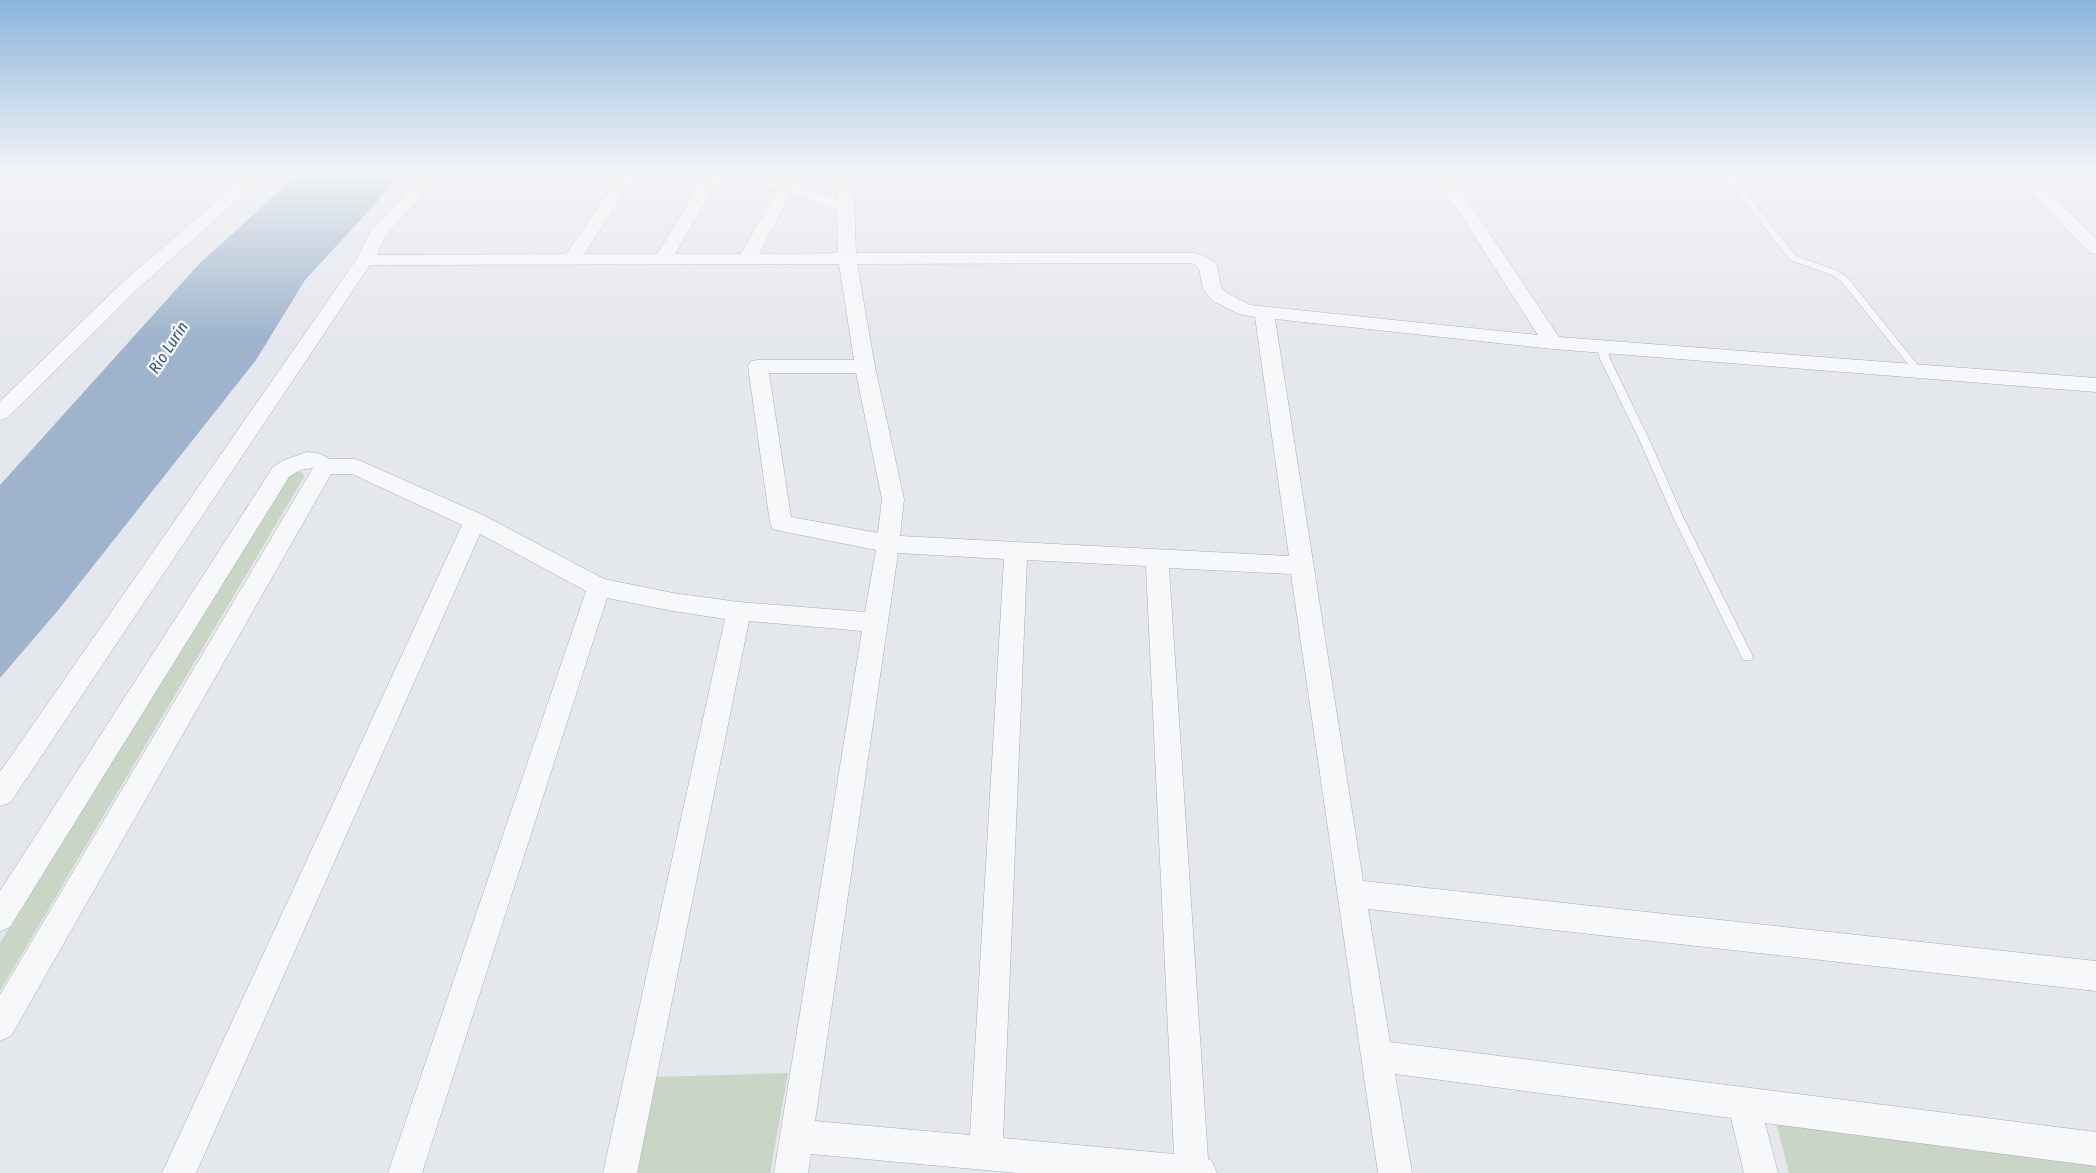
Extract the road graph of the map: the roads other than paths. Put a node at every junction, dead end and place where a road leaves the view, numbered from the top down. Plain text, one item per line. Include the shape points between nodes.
1 (196, 229) edge
2 (383, 229) edge
3 (592, 229) edge
4 (681, 229) edge
5 (764, 229) edge
6 (847, 229) edge
7 (1478, 229) edge
8 (1769, 229) edge
9 (2076, 229) edge
10 (2096, 249) edge
11 (572, 258) junction
12 (663, 259) junction
13 (847, 259) junction
14 (365, 260) junction
15 (747, 260) junction
16 (1264, 312) junction
17 (1553, 343) junction
18 (1602, 347) junction
19 (865, 367) junction
20 (1918, 371) junction
21 (2096, 385) edge
22 (0, 413) edge
23 (325, 466) junction
24 (475, 521) junction
25 (888, 544) junction
26 (1016, 552) junction
27 (1158, 559) junction
28 (1302, 566) junction
29 (599, 586) junction
30 (739, 611) junction
31 (876, 623) junction
32 (1747, 657) dead end
33 (0, 794) edge
34 (1351, 894) junction
35 (0, 917) edge
36 (2096, 976) edge
37 (0, 1025) edge
38 (1376, 1056) junction
39 (1744, 1103) junction
40 (796, 1136) junction
41 (2096, 1149) edge
42 (986, 1153) junction
43 (180, 1173) edge
44 (405, 1173) edge
45 (620, 1173) edge
46 (791, 1173) edge
47 (1196, 1173) edge
48 (1395, 1173) edge
49 (1761, 1173) edge

1 - 22 street via 134,282
2 - 14 street
3 - 11 street
4 - 12 street
5 - 15 street
6 - 13 street
7 - 17 street
8 - 20 lane via 1793,258 1844,279
9 - 10 street
11 - 12 street
11 - 14 street
12 - 15 street
13 - 15 street
13 - 16 street via 1196,258 1208,265 1212,289 1220,297 1246,310
13 - 19 street
14 - 33 street
16 - 17 street
16 - 28 street
17 - 18 street
18 - 20 street
18 - 32 lane via 1679,519
19 - 25 street via 893,499
19 - 25 street via 758,366 781,524
20 - 21 street
23 - 24 street via 355,466
23 - 35 street via 318,461 307,460 281,472
23 - 37 street
24 - 29 street
24 - 43 street
25 - 26 street
25 - 31 street
26 - 27 street
26 - 42 street
27 - 28 street
27 - 47 street
28 - 34 street
29 - 30 street via 673,602
29 - 44 street
30 - 31 street
30 - 45 street
31 - 40 street
34 - 36 street
34 - 38 street
38 - 39 street
38 - 48 street
39 - 41 street
39 - 49 street
40 - 42 street
40 - 46 street
42 - 47 street

